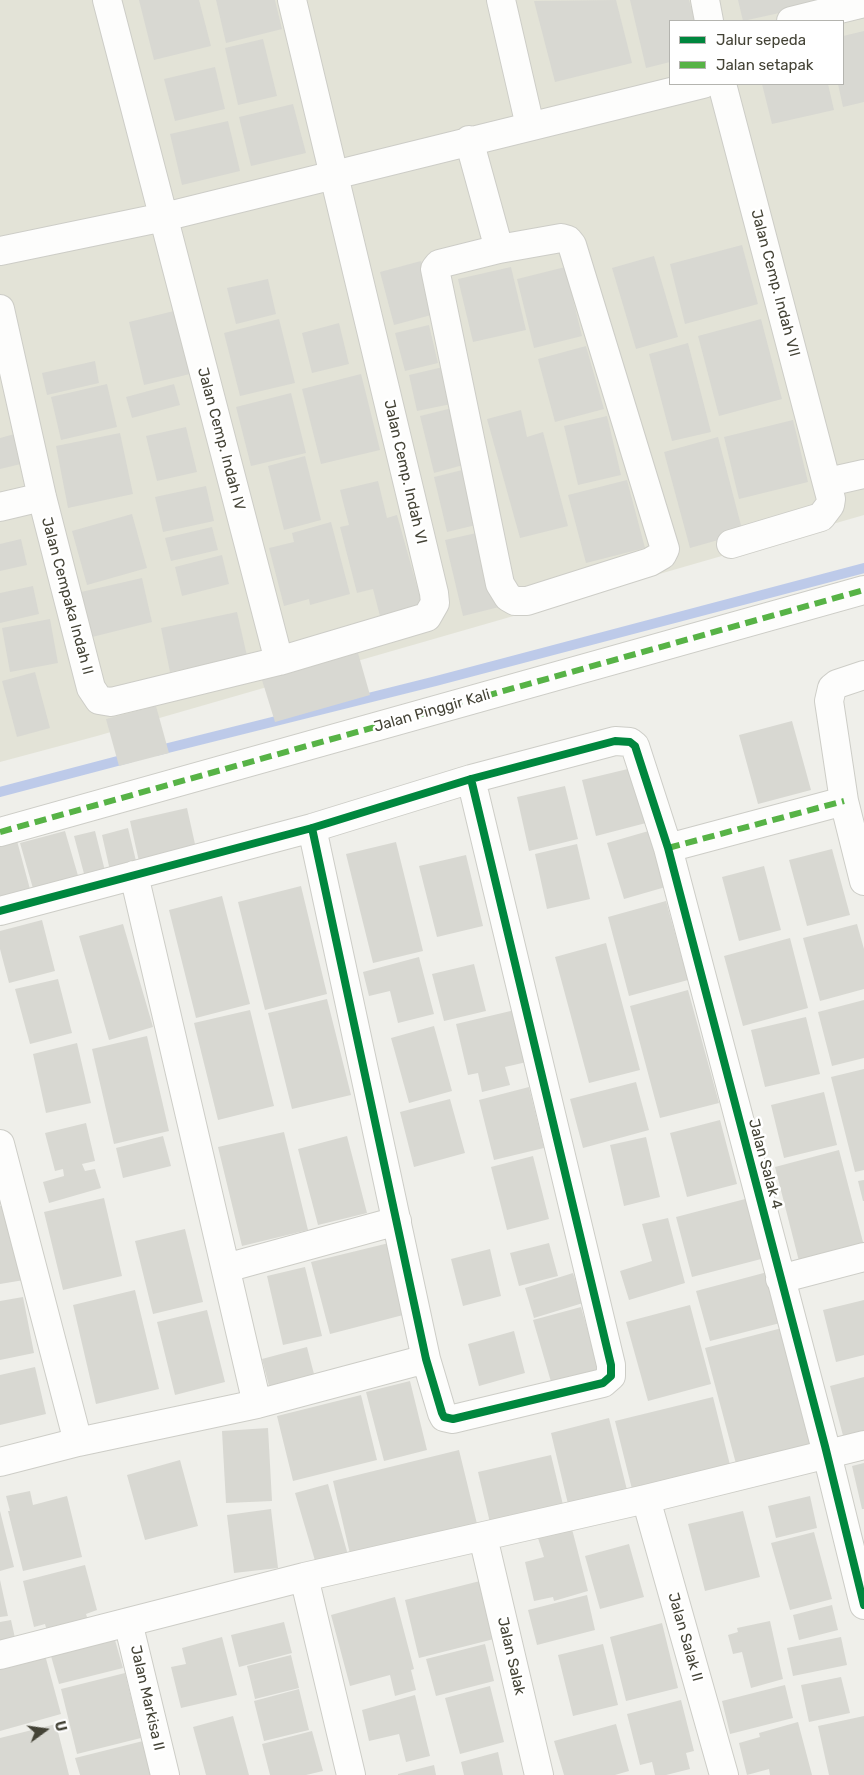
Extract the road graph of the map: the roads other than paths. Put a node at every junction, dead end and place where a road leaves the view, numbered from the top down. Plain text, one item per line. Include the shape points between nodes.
1 (107, 0) edge
2 (292, 0) edge
3 (501, 0) edge
4 (705, 0) edge
5 (864, 3) edge
6 (709, 20) edge
7 (795, 20) edge
8 (699, 85) edge
9 (722, 85) edge
10 (530, 126) junction
11 (469, 140) junction
12 (334, 175) junction
13 (164, 216) junction
14 (499, 249) junction
15 (0, 251) edge
16 (0, 309) edge
17 (864, 474) edge
18 (828, 482) junction
19 (42, 497) junction
20 (0, 507) edge
21 (731, 544) dead end
22 (864, 590) edge
23 (279, 661) junction
24 (864, 675) edge
25 (470, 779) junction
26 (844, 801) junction
27 (312, 828) junction
28 (0, 832) edge
29 (668, 848) junction
30 (134, 875) junction
31 (864, 881) edge
32 (0, 911) edge
33 (0, 1144) edge
34 (397, 1222) junction
35 (864, 1257) edge
36 (226, 1268) junction
37 (780, 1279) junction
38 (426, 1359) junction
39 (257, 1404) junction
40 (78, 1442) junction
41 (864, 1445) edge
42 (827, 1455) junction
43 (0, 1462) edge
44 (646, 1499) junction
45 (483, 1537) junction
46 (304, 1577) junction
47 (864, 1605) edge
48 (128, 1622) junction
49 (0, 1655) edge
50 (165, 1775) edge
51 (350, 1775) edge
52 (540, 1775) edge
53 (724, 1775) edge

1 - 13 street, Jalan Cemp. Indah IV
2 - 12 street, Jalan Cemp. Indah VI
3 - 10 street
4 - 6 street
5 - 7 street
8 - 10 street
9 - 18 street, Jalan Cemp. Indah VII
10 - 11 street
11 - 12 street
11 - 14 street
12 - 13 street
12 - 23 street, Jalan Cemp. Indah VI via 434,604 427,618 419,621
13 - 15 street
13 - 23 street, Jalan Cemp. Indah IV
14 - 14 street via 439,264 435,272 500,584 508,597 526,601 650,562 662,555 665,549 572,245 561,238
16 - 19 street, Jalan Cempaka Indah II
17 - 18 street
18 - 21 street, Jalan Cemp. Indah VII via 830,506 821,517
19 - 20 street
19 - 23 street, Jalan Cempaka Indah II via 91,688 99,700 111,702
22 - 28 street, Jalan Pinggir Kali
24 - 26 street via 842,681 832,688 830,695 829,708
25 - 27 street
25 - 29 street, Jalan Salak 4 via 623,741 636,746
25 - 38 street via 612,1372 603,1383 453,1419 444,1417 442,1413
26 - 29 street
26 - 31 street
27 - 30 street
27 - 34 street
29 - 37 street, Jalan Salak 4
30 - 32 street
30 - 36 street
33 - 40 street
34 - 36 street
34 - 38 street
35 - 37 street
36 - 39 street
37 - 42 street, Jalan Salak 4
38 - 39 street
39 - 40 street
40 - 43 street
41 - 42 street
42 - 44 street
42 - 47 street, Jalan Salak 4
44 - 45 street
44 - 53 street, Jalan Salak II
45 - 46 street
45 - 52 street, Jalan Salak
46 - 48 street
46 - 51 street
48 - 49 street
48 - 50 street, Jalan Markisa II

